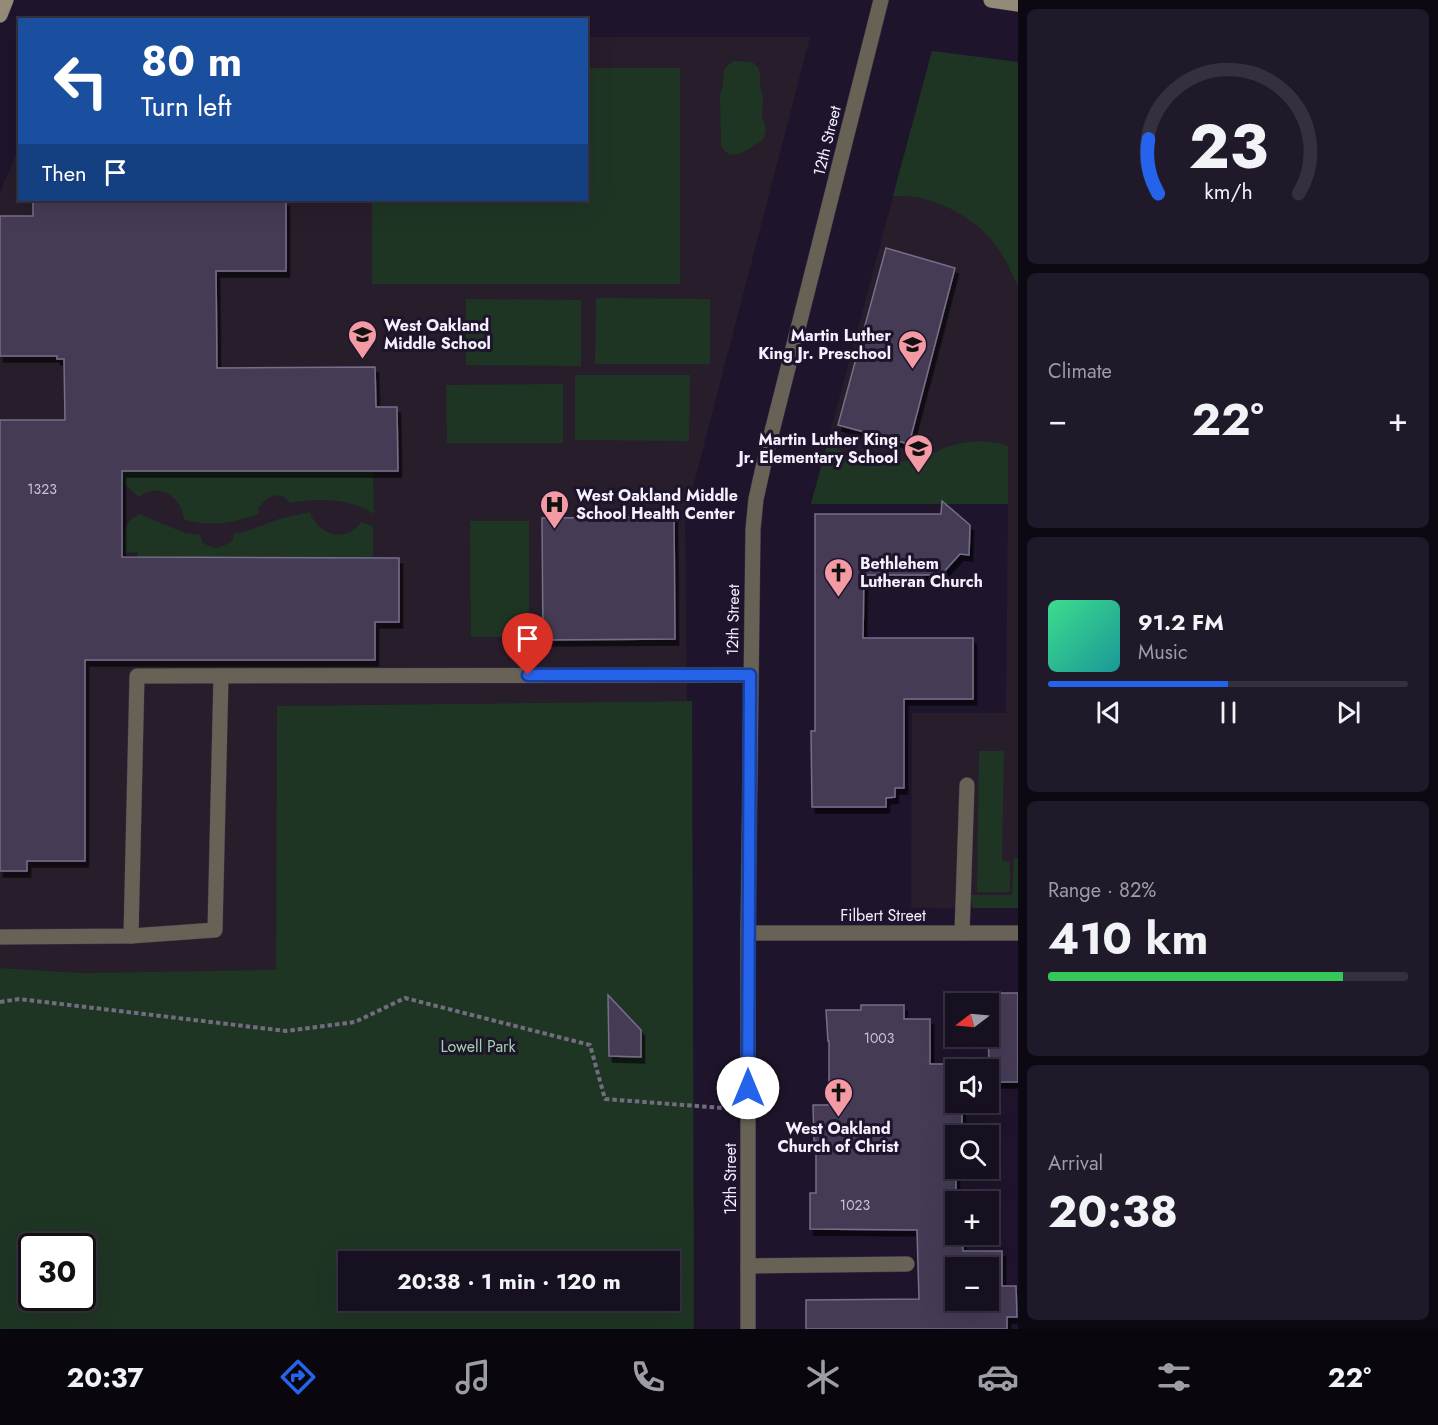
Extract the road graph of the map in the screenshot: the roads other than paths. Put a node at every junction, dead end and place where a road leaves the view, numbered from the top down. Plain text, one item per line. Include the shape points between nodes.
1 (6, 0) edge
2 (881, 0) edge
3 (991, 0) edge
4 (1018, 4) edge
5 (0, 15) edge
6 (750, 675) junction
7 (221, 676) junction
8 (967, 785) dead end
9 (748, 933) junction
10 (962, 933) junction
11 (1018, 933) edge
12 (131, 936) junction
13 (0, 937) edge
14 (907, 1264) dead end
15 (748, 1266) junction
16 (748, 1329) edge

1 - 5 main road
2 - 6 street, 12th Street via 756,499
3 - 4 main road
6 - 7 street
6 - 9 street, 12th Street
7 - 12 street via 215,930
7 - 12 street via 137,676
8 - 10 street
9 - 10 street, Filbert Street
9 - 15 street, 12th Street
10 - 11 street, Filbert Street
12 - 13 street
14 - 15 street
15 - 16 street, 12th Street

